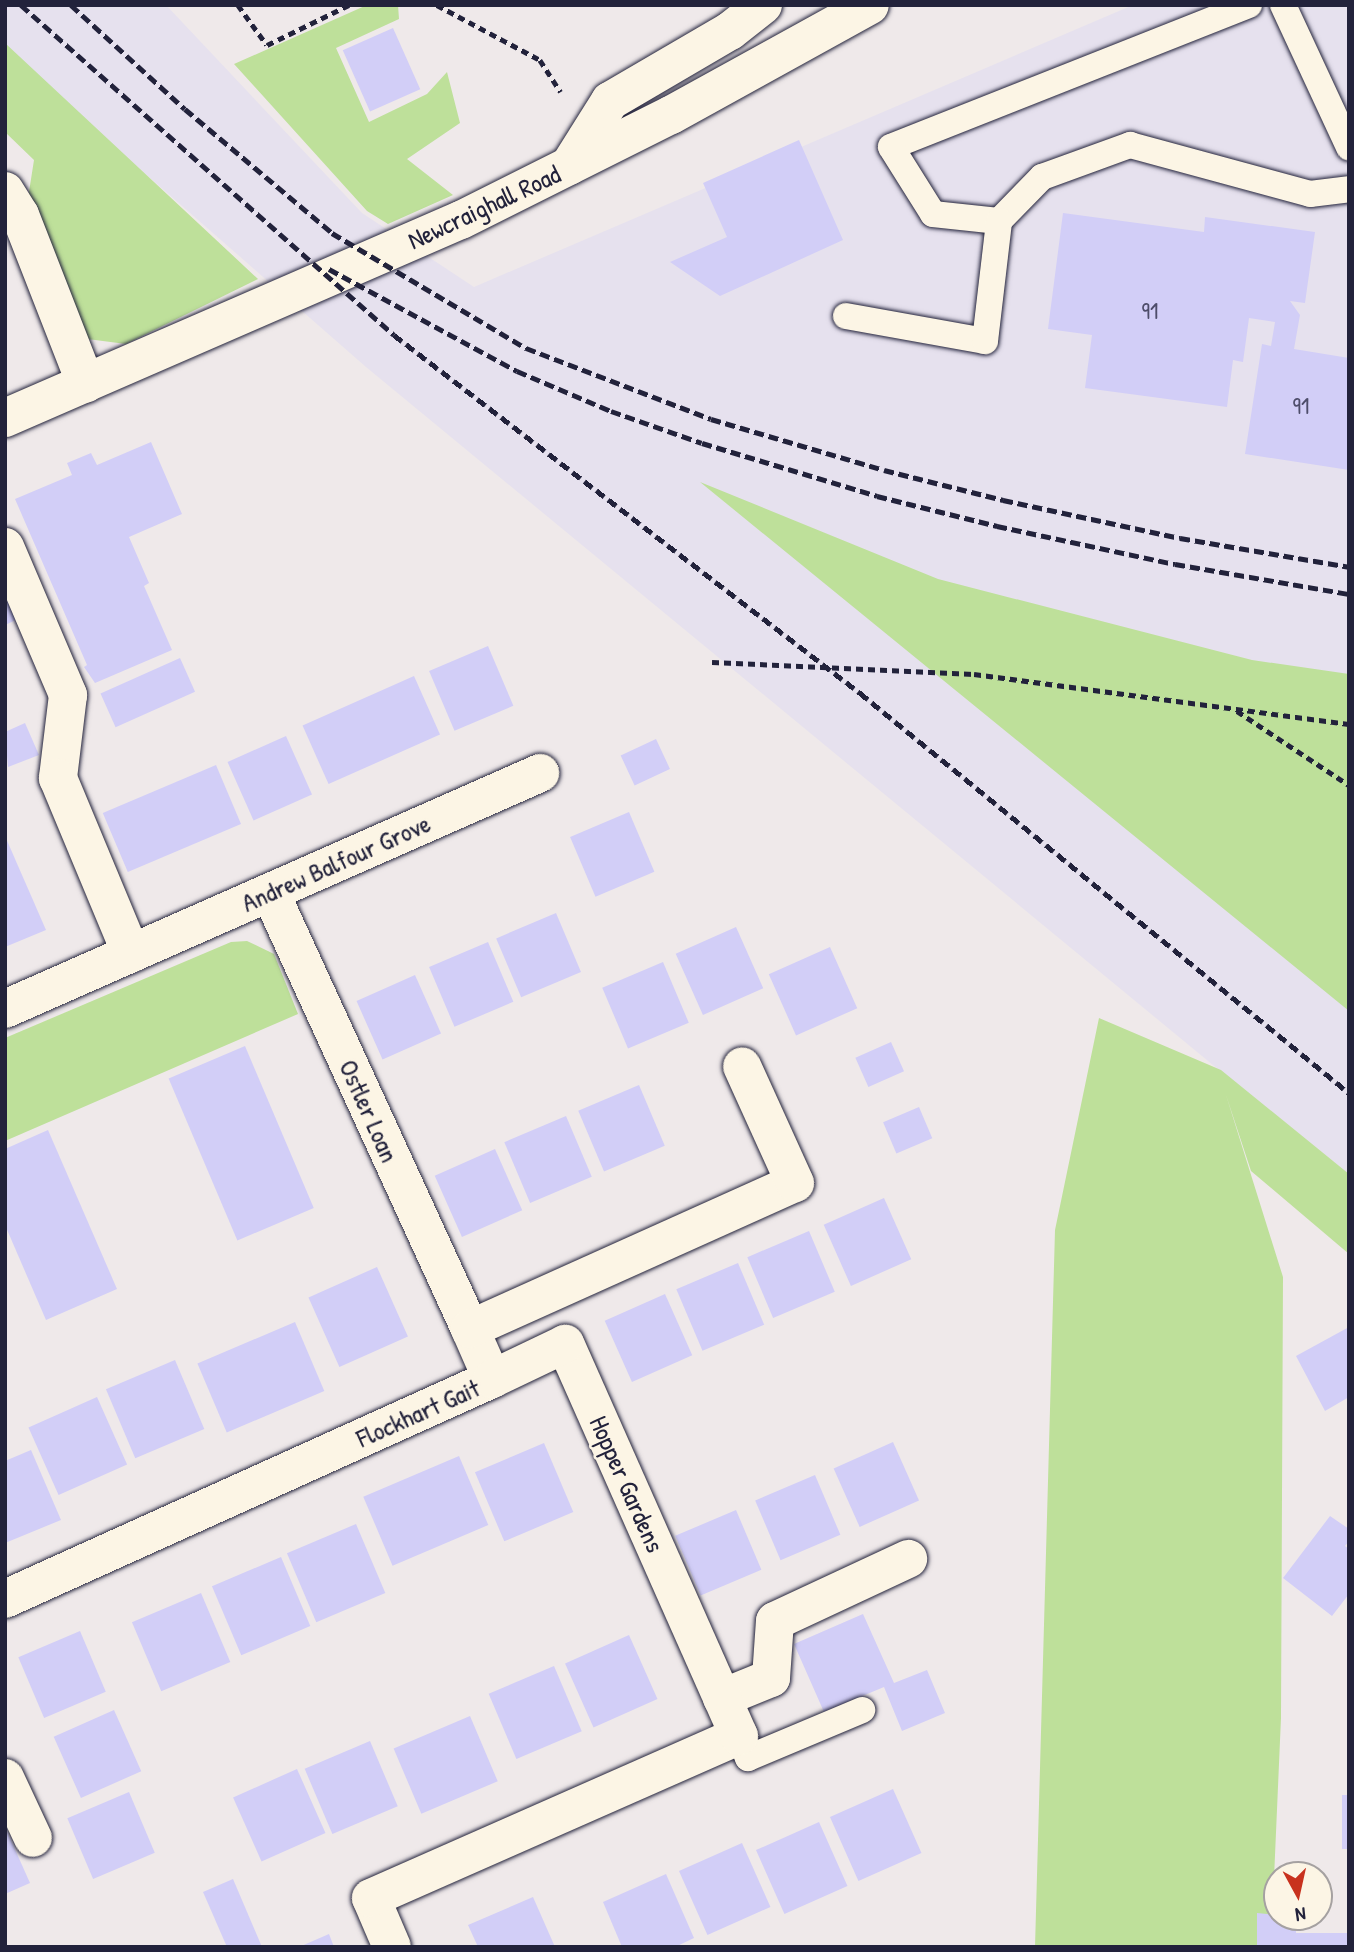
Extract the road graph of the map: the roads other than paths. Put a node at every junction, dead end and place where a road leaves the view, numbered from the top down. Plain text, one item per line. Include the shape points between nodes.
1 (763, 5) edge
2 (1249, 5) edge
3 (1283, 5) edge
4 (864, 7) edge
5 (1349, 148) edge
6 (569, 166) junction
7 (1349, 189) edge
8 (5, 191) edge
9 (999, 221) junction
10 (846, 316) dead end
11 (86, 384) junction
12 (5, 418) edge
13 (5, 547) edge
14 (540, 773) dead end
15 (270, 892) junction
16 (131, 953) junction
17 (5, 1009) edge
18 (742, 1066) dead end
19 (470, 1329) junction
20 (492, 1379) junction
21 (908, 1559) dead end
22 (5, 1600) edge
23 (722, 1698) junction
24 (862, 1710) dead end
25 (739, 1736) junction
26 (5, 1778) edge
27 (33, 1838) dead end
28 (392, 1947) edge

1 - 6 street via 730,31 610,101
2 - 9 lane via 891,146 933,214
3 - 5 lane
4 - 6 street, Newcraighall Road via 671,115
6 - 11 street, Newcraighall Road via 461,220
7 - 9 lane via 1310,194 1130,145 1042,177
8 - 11 street via 20,215
9 - 10 lane via 985,341
11 - 12 street, Newcraighall Road
13 - 16 street via 68,695 58,778
14 - 15 street, Andrew Balfour Grove
15 - 16 street, Andrew Balfour Grove
15 - 19 street, Ostler Loan
16 - 17 street, Andrew Balfour Grove
18 - 19 street via 795,1183
19 - 20 street, Flockhart Gait
20 - 22 street, Flockhart Gait
20 - 23 street, Hopper Gardens via 565,1344
21 - 23 street via 775,1621 771,1678
23 - 25 street, Hopper Gardens
24 - 25 lane, Hopper Gardens via 748,1758
25 - 28 street via 371,1898
26 - 27 street

